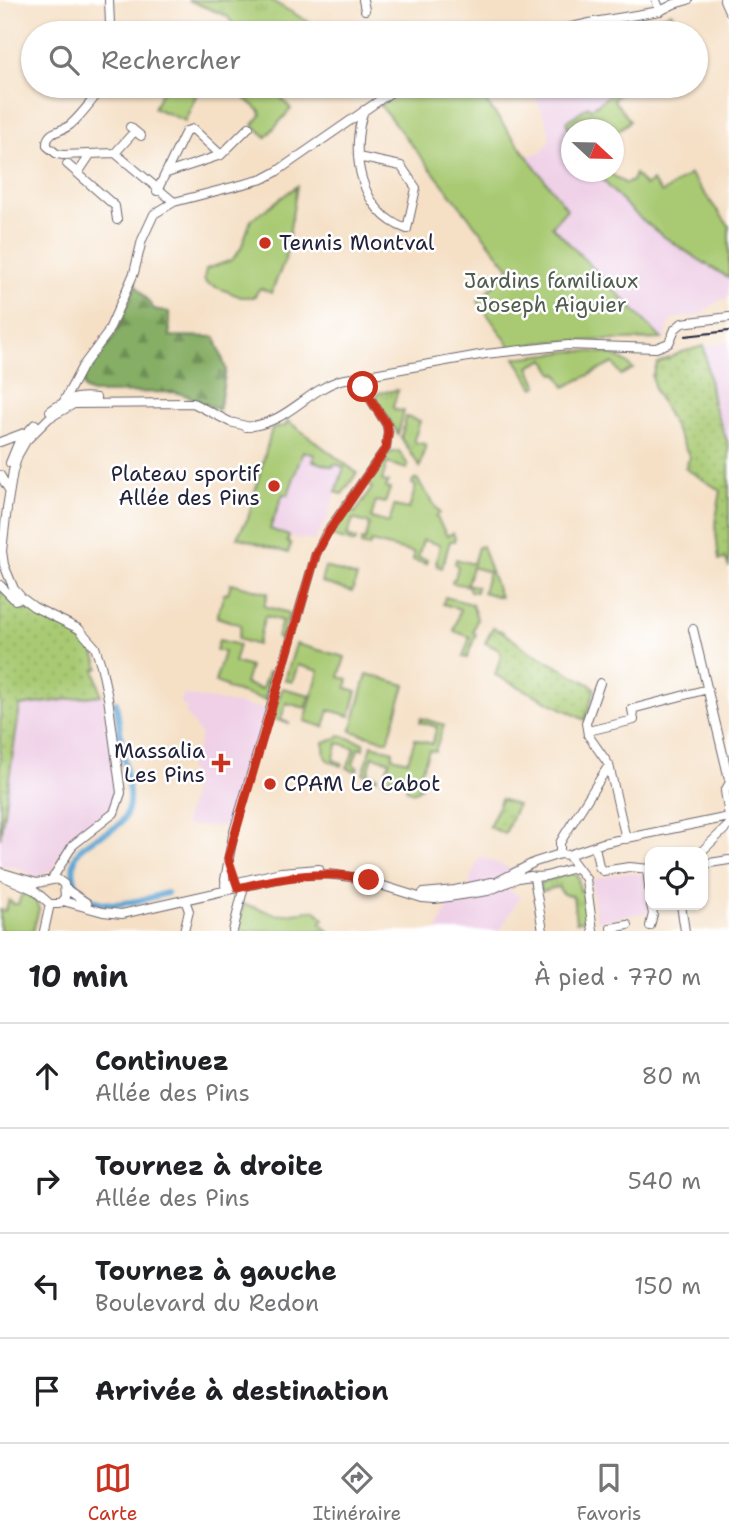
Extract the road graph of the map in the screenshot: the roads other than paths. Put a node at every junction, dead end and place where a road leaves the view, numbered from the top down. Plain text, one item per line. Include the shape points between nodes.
1 (109, 0) edge
2 (363, 0) edge
3 (656, 0) edge
4 (688, 0) edge
5 (724, 0) edge
6 (675, 2) edge
7 (365, 10) dead end
8 (660, 11) junction
9 (729, 11) edge
10 (110, 21) edge
11 (600, 21) edge
12 (93, 98) edge
13 (382, 98) edge
14 (364, 110) junction
15 (249, 127) dead end
16 (135, 132) dead end
17 (115, 153) junction
18 (90, 155) junction
19 (221, 155) junction
20 (358, 157) junction
21 (67, 164) dead end
22 (78, 173) junction
23 (167, 173) junction
24 (158, 191) junction
25 (174, 202) junction
26 (117, 220) dead end
27 (729, 317) edge
28 (82, 367) junction
29 (359, 376) junction
30 (64, 401) junction
31 (78, 401) junction
32 (16, 439) junction
33 (0, 442) edge
34 (20, 451) junction
35 (5, 472) edge
36 (0, 585) edge
37 (22, 598) junction
38 (693, 629) dead end
39 (600, 682) dead end
40 (708, 689) junction
41 (588, 732) junction
42 (608, 765) junction
43 (729, 781) edge
44 (729, 817) edge
45 (729, 825) edge
46 (626, 839) junction
47 (595, 846) junction
48 (706, 847) edge
49 (68, 850) junction
50 (228, 858) junction
51 (729, 860) edge
52 (569, 861) junction
53 (708, 863) edge
54 (529, 866) junction
55 (645, 869) edge
56 (0, 874) edge
57 (533, 877) junction
58 (50, 880) junction
59 (492, 883) junction
60 (65, 886) junction
61 (240, 886) junction
62 (226, 888) junction
63 (450, 891) junction
64 (478, 893) junction
65 (41, 895) junction
66 (443, 898) junction
67 (185, 900) junction
68 (63, 901) junction
69 (50, 904) junction
70 (652, 910) edge
71 (682, 910) edge
72 (628, 925) dead end
73 (650, 926) dead end
74 (44, 931) edge
75 (184, 931) edge
76 (233, 931) edge
77 (543, 931) edge
78 (593, 931) edge
79 (612, 931) edge
80 (685, 931) edge

1 - 10 street
2 - 7 street
3 - 8 street
4 - 6 street
5 - 9 street
6 - 8 street
8 - 11 street
12 - 18 street via 68,126 51,132 47,140 57,154
13 - 14 street
14 - 20 street
14 - 25 street via 263,179
15 - 19 street
16 - 17 street
17 - 18 street
17 - 24 street
18 - 22 street
19 - 23 street
19 - 23 street via 194,129 186,131
20 - 20 street via 362,180 380,214 407,229 416,188 401,166
21 - 22 street
22 - 26 street via 114,206
23 - 24 street
24 - 25 street
25 - 28 street via 149,221 115,317
27 - 29 street via 682,323 669,343 656,348 568,345
28 - 30 street
28 - 31 street
29 - 31 street via 328,384 278,419 250,427 228,425 174,403
29 - 50 street via 387,425 386,448 316,554
30 - 31 street
30 - 32 street
31 - 34 street via 49,418
32 - 33 street
32 - 34 street
32 - 35 street
34 - 35 street
35 - 37 street via 9,493 2,551 14,589
36 - 37 street via 15,600
37 - 49 street via 86,635 104,676 121,793 114,813
38 - 40 street
39 - 41 street via 586,723
40 - 41 street via 632,709 634,720
40 - 43 street
41 - 42 street
42 - 46 street
42 - 52 street via 560,844
43 - 44 street via 725,791
44 - 46 street
45 - 48 street
46 - 47 street
47 - 52 street
47 - 55 street via 599,867 607,871
49 - 58 street
49 - 60 street
50 - 61 street
50 - 62 street
51 - 53 street
52 - 54 street
52 - 57 street
52 - 78 street via 584,876
54 - 57 street
54 - 59 street
56 - 58 street via 37,883
56 - 65 street
57 - 64 street via 523,876
57 - 77 street
58 - 60 street
58 - 65 street
59 - 63 street
59 - 64 street
60 - 62 street via 88,903 117,910
60 - 68 street
61 - 62 street
61 - 63 street via 288,871 328,869 370,875 424,893
61 - 66 street via 328,874 358,878 422,898
61 - 76 street
62 - 67 street
63 - 66 street
64 - 66 street
65 - 69 street
67 - 68 street via 117,914
67 - 75 street via 189,911
68 - 69 street
69 - 74 street
70 - 73 street
71 - 80 street
72 - 79 street

